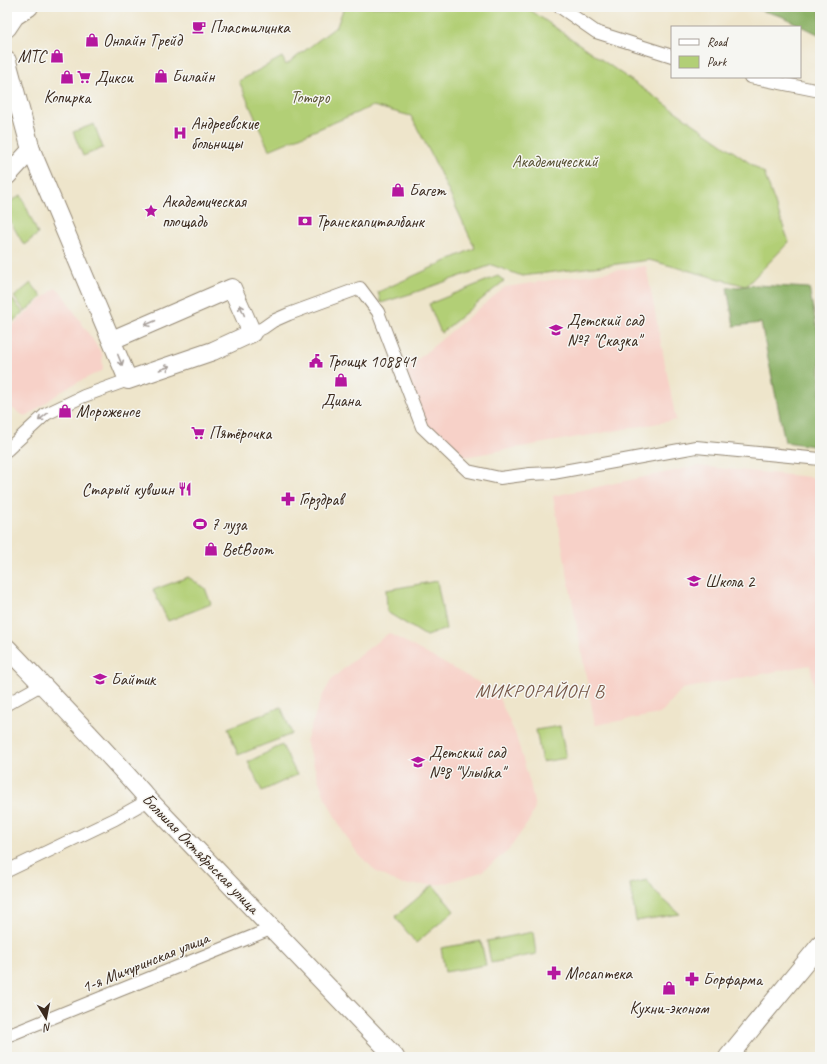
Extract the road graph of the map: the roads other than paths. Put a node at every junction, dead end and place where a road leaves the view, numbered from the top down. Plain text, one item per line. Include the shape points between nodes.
1 (28, 7) edge
2 (560, 7) edge
3 (7, 27) edge
4 (671, 56) edge
5 (7, 60) edge
6 (755, 78) edge
7 (820, 91) edge
8 (31, 150) junction
9 (7, 176) edge
10 (252, 333) junction
11 (112, 340) junction
12 (128, 380) junction
13 (7, 450) edge
14 (820, 460) edge
15 (7, 648) edge
16 (42, 685) junction
17 (7, 704) edge
18 (149, 800) junction
19 (7, 872) edge
20 (273, 928) junction
21 (820, 945) edge
22 (7, 1036) edge
23 (395, 1057) edge
24 (728, 1057) edge

1 - 3 main road via 15,16
2 - 4 street via 596,32
5 - 8 main road
6 - 7 street
8 - 9 main road
8 - 11 main road
10 -> 11 main road via 232,288
12 -> 10 main road via 213,351
10 - 14 street via 289,314 360,288 378,312 422,427 468,471 500,478 553,473 696,447
11 -> 12 main road
12 -> 13 street via 46,414
15 - 16 main road, Большая Октябрьская улица
16 - 17 street
16 - 18 main road, Большая Октябрьская улица via 112,757
18 - 19 street
18 - 20 main road, Большая Октябрьская улица
20 - 22 street, 1-я Мичуринская улица
20 - 23 main road, Большая Октябрьская улица
21 - 24 main road

